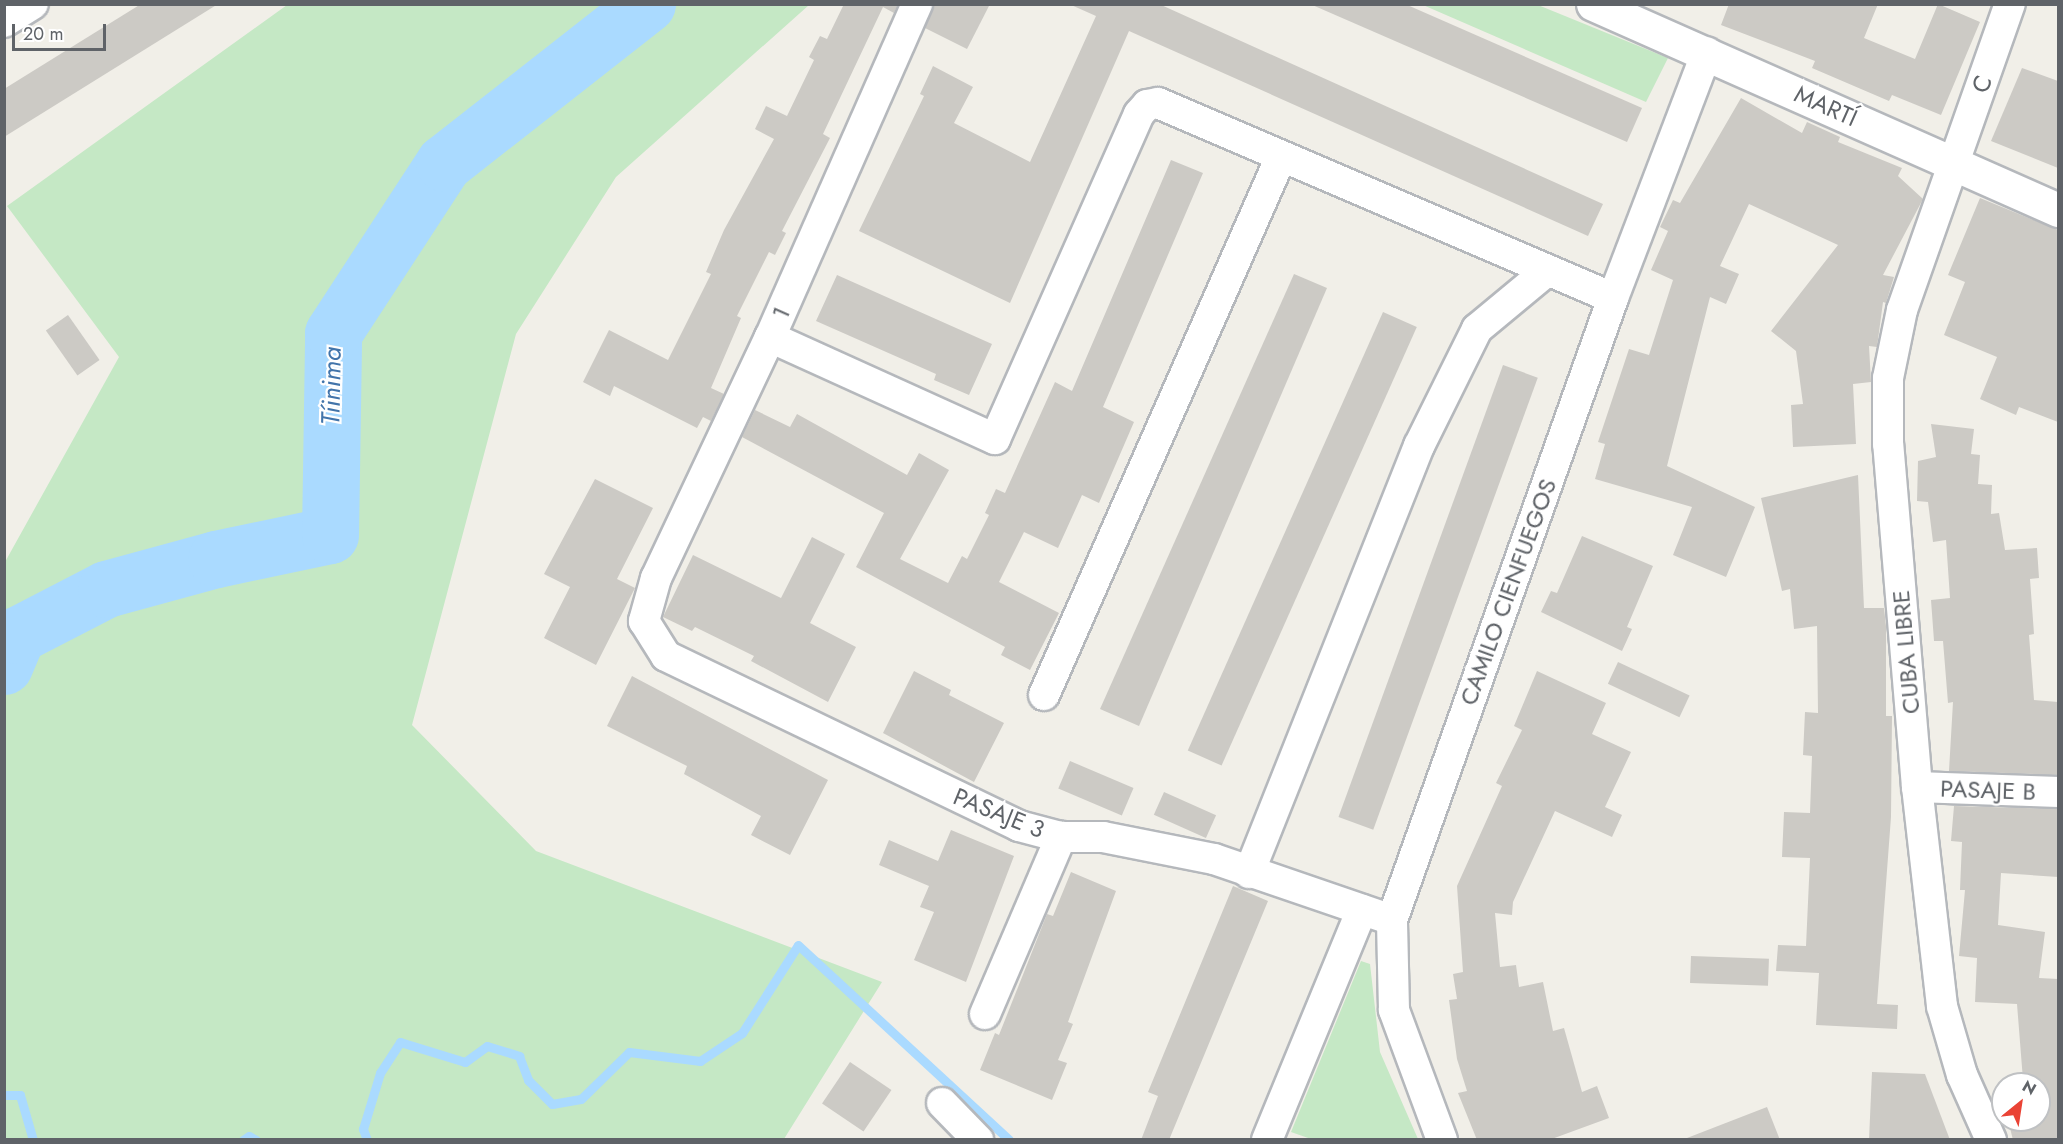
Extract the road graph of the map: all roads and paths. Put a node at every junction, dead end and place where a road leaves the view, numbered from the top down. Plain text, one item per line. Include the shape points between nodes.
1 (33, 4) edge
2 (917, 4) edge
3 (1593, 4) edge
4 (2010, 4) edge
5 (4, 22) edge
6 (1707, 52) junction
7 (1281, 157) junction
8 (1954, 164) junction
9 (2058, 210) edge
10 (1548, 270) junction
11 (1613, 298) junction
12 (770, 337) junction
13 (644, 621) joint
14 (1044, 695) dead end
15 (1917, 788) junction
16 (2058, 792) edge
17 (1061, 837) junction
18 (1248, 873) junction
19 (1362, 910) junction
20 (1392, 920) junction
21 (985, 1014) dead end
22 (942, 1103) dead end
23 (978, 1140) edge
24 (1267, 1140) edge
25 (1442, 1140) edge
26 (1991, 1140) edge

1 - 5 street
2 - 12 street, 1
3 - 6 street, MARTÍ
4 - 8 street, C
6 - 8 street, MARTÍ
6 - 11 street, CAMILO CIENFUEGOS
7 - 10 street
7 - 12 street via 1158,103 1147,105 1139,114 995,440
7 - 14 street
8 - 9 street, MARTÍ
8 - 15 street, CUBA LIBRE via 1902,310 1888,378 1888,444
10 - 11 street
10 - 18 street via 1477,329 1472,339 1419,446
11 - 20 street, CAMILO CIENFUEGOS
12 - 13 street, 1 via 656,578
13 - 17 street, PASAJE 3 via 666,656 1019,826
15 - 16 street, PASAJE B
15 - 26 street, CUBA LIBRE via 1942,1006 1962,1075
17 - 18 street, PASAJE 3 via 1103,837 1214,859
17 - 21 street
18 - 19 street, PASAJE 3
19 - 20 street, PASAJE 3
19 - 24 street
20 - 25 street, CAMILO CIENFUEGOS via 1394,1010
22 - 23 street

